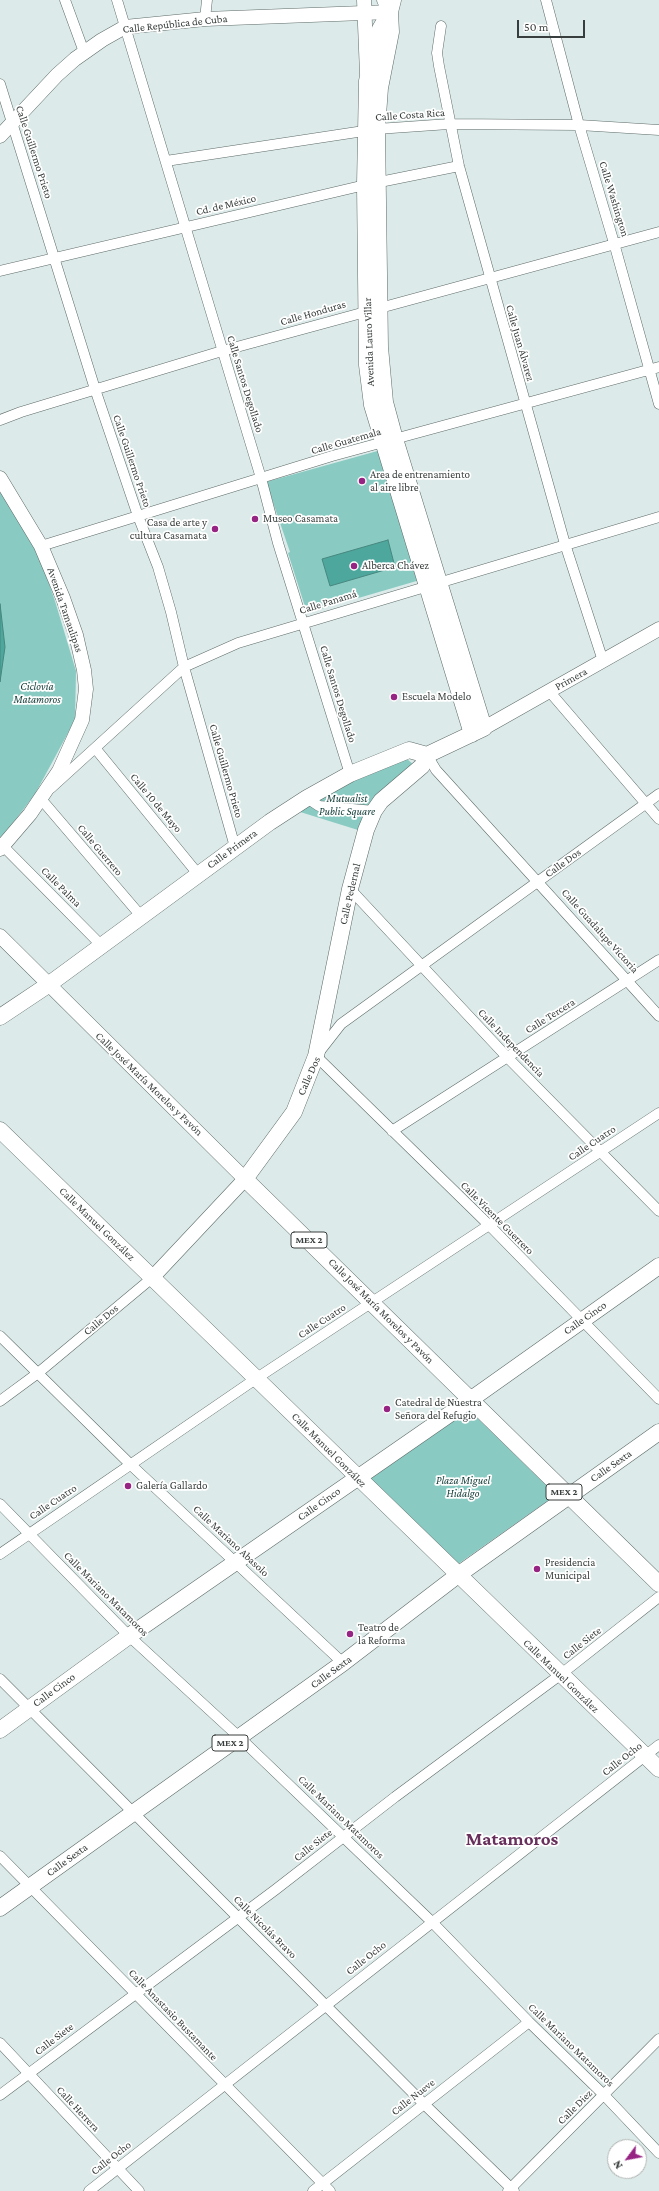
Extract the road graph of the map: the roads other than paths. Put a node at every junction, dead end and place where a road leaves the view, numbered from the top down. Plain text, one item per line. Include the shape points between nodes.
1 (66, 0) edge
2 (117, 0) edge
3 (207, 0) edge
4 (546, 0) edge
5 (389, 4) edge
6 (364, 6) edge
7 (205, 19) junction
8 (441, 26) dead end
9 (125, 27) junction
10 (84, 52) junction
11 (367, 81) junction
12 (0, 84) edge
13 (13, 122) junction
14 (449, 124) junction
15 (579, 125) junction
16 (370, 130) junction
17 (659, 130) edge
18 (0, 136) edge
19 (166, 161) junction
20 (458, 166) junction
21 (371, 184) junction
22 (185, 227) junction
23 (659, 232) edge
24 (614, 243) junction
25 (55, 258) junction
26 (0, 271) edge
27 (489, 278) junction
28 (373, 309) junction
29 (222, 351) junction
30 (654, 368) edge
31 (96, 389) junction
32 (524, 403) junction
33 (659, 404) edge
34 (0, 420) edge
35 (389, 441) junction
36 (0, 478) edge
37 (261, 478) junction
38 (138, 516) junction
39 (659, 517) edge
40 (565, 544) junction
41 (42, 546) junction
42 (432, 584) junction
43 (304, 622) junction
44 (659, 629) edge
45 (603, 661) junction
46 (184, 667) junction
47 (549, 691) junction
48 (478, 731) junction
49 (95, 748) junction
50 (427, 755) junction
51 (350, 774) junction
52 (659, 794) edge
53 (44, 795) junction
54 (307, 798) junction
55 (646, 804) junction
56 (374, 811) junction
57 (659, 819) edge
58 (2, 847) edge
59 (235, 847) junction
60 (198, 874) junction
61 (538, 881) junction
62 (350, 889) junction
63 (141, 916) junction
64 (0, 936) edge
65 (101, 945) junction
66 (659, 960) edge
67 (421, 965) junction
68 (628, 981) junction
69 (48, 985) junction
70 (659, 1016) edge
71 (0, 1017) edge
72 (316, 1056) junction
73 (507, 1057) junction
74 (659, 1113) edge
75 (0, 1130) edge
76 (392, 1130) junction
77 (602, 1152) junction
78 (245, 1179) junction
79 (659, 1211) edge
80 (490, 1226) junction
81 (659, 1266) edge
82 (152, 1278) junction
83 (372, 1302) junction
84 (581, 1320) junction
85 (0, 1336) edge
86 (38, 1373) junction
87 (257, 1378) junction
88 (659, 1399) edge
89 (470, 1400) junction
90 (0, 1401) edge
91 (659, 1432) edge
92 (130, 1464) junction
93 (357, 1477) junction
94 (568, 1496) junction
95 (0, 1504) edge
96 (29, 1533) junction
97 (0, 1554) edge
98 (235, 1562) junction
99 (458, 1575) junction
100 (659, 1584) edge
101 (659, 1598) edge
102 (129, 1636) junction
103 (343, 1663) junction
104 (560, 1675) junction
105 (0, 1679) edge
106 (29, 1708) junction
107 (0, 1730) edge
108 (239, 1736) junction
109 (659, 1745) edge
110 (645, 1756) junction
111 (659, 1770) edge
112 (133, 1812) junction
113 (343, 1837) junction
114 (0, 1856) edge
115 (31, 1886) junction
116 (0, 1908) edge
117 (238, 1916) junction
118 (432, 1922) junction
119 (135, 1994) junction
120 (326, 2005) junction
121 (529, 2022) junction
122 (659, 2038) edge
123 (0, 2043) edge
124 (28, 2074) junction
125 (224, 2085) junction
126 (0, 2094) edge
127 (604, 2095) junction
128 (424, 2104) junction
129 (659, 2153) edge
130 (118, 2169) junction
131 (326, 2187) edge
132 (511, 2190) edge
133 (89, 2191) edge
134 (139, 2191) edge
135 (313, 2191) edge

1 - 10 street
2 - 9 street, Calle Santos Degollado
3 - 7 street
4 - 15 street, Calle Washington
5 - 6 street, Calle República de Cuba
5 - 11 main road, Avenida Lauro Villar
5 - 16 main road, Avenida Lauro Villar via 391,32
6 - 7 street, Calle República de Cuba
6 - 11 street
7 - 9 street, Calle República de Cuba
8 - 14 street, Calle Juan Álvarez via 437,53
9 - 10 street, Calle República de Cuba
9 - 19 street, Calle Santos Degollado
10 - 13 street, Calle República de Cuba via 57,75
11 - 16 main road, Avenida Lauro Villar
12 - 13 street, Calle Guillermo Prieto
13 - 18 street, Calle República de Cuba
13 - 25 street, Calle Guillermo Prieto
14 - 15 street, Calle Costa Rica
14 - 16 street, Calle Costa Rica
14 - 20 street, Calle Juan Álvarez
15 - 17 street, Calle Costa Rica
15 - 24 street, Calle Washington
16 - 19 street, Calle Costa Rica
16 - 21 main road, Avenida Lauro Villar
19 - 22 street, Calle Santos Degollado
20 - 21 street, Cd. de México
20 - 27 street, Calle Juan Álvarez
21 - 22 street, Cd. de México
21 - 28 main road, Avenida Lauro Villar
22 - 25 street, Cd. de México
22 - 29 street, Calle Santos Degollado
23 - 24 street, Calle Honduras
24 - 27 street, Calle Honduras
24 - 30 street, Calle Washington
25 - 26 street, Cd. de México
25 - 31 street, Calle Guillermo Prieto
27 - 28 street, Calle Honduras
27 - 32 street, Calle Juan Álvarez
28 - 29 street, Calle Honduras
28 - 35 main road, Avenida Lauro Villar via 367,365 372,405
29 - 31 street, Calle Honduras
29 - 37 street, Calle Santos Degollado
30 - 32 street, Calle Guatemala
30 - 33 street, Calle Washington
31 - 34 street, Calle Honduras
31 - 38 street, Calle Guillermo Prieto
32 - 35 street, Calle Guatemala
32 - 40 street, Calle Juan Álvarez
35 - 37 street, Calle Guatemala
35 - 42 main road, Avenida Lauro Villar
36 - 41 street, Avenida Tamaulipas
37 - 38 street, Calle Guatemala
37 - 43 street, Calle Santos Degollado via 278,543
38 - 41 street, Calle Guatemala
38 - 46 street, Calle Guillermo Prieto via 158,567
39 - 40 street, Calle Panamá
40 - 42 street, Calle Panamá
40 - 45 street, Calle Juan Álvarez
41 - 53 street, Avenida Tamaulipas via 76,634 86,689 82,720
42 - 43 street, Calle Panamá
42 - 48 main road, Avenida Lauro Villar
43 - 46 street, Calle Panamá via 238,643
43 - 51 street, Calle Santos Degollado
44 - 45 street, Primera
45 - 47 street, Primera
46 - 49 street, Calle Panamá
46 - 59 street, Calle Guillermo Prieto
47 - 48 street, Primera
47 - 55 street
48 - 50 main road
49 - 53 street, Calle Panamá
49 - 60 street, Calle 10 de Mayo
50 - 51 main road, Calle Primera via 409,750
50 - 56 main road, Calle Pedernal via 422,766 381,801
50 - 61 street, Calle Guadalupe Victoria via 436,770
51 - 54 main road, Calle Primera
52 - 55 street, Calle Dos
53 - 58 street, Avenida Tamaulipas
53 - 63 street, Calle Guerrero
54 - 56 street via 319,806
54 - 59 main road, Calle Primera
55 - 57 street
55 - 61 street, Calle Dos
56 - 62 main road, Calle Pedernal via 366,830
58 - 65 street, Calle Palma
59 - 60 main road, Calle Primera
60 - 63 main road, Calle Primera
61 - 67 street, Calle Dos
61 - 68 street, Calle Guadalupe Victoria
62 - 67 street, Calle Independencia
62 - 72 main road, Calle Pedernal
63 - 65 main road, Calle Primera
64 - 69 street, Calle José María Morelos y Pavón
65 - 69 main road, Calle Primera
66 - 68 street, Calle Tercera
67 - 72 street, Calle Dos via 341,1024
67 - 73 street, Calle Independencia
68 - 70 street, Calle Guadalupe Victoria
68 - 73 street, Calle Tercera
69 - 71 main road, Calle Primera
69 - 78 street, Calle José María Morelos y Pavón
72 - 76 street, Calle Vicente Guerrero
72 - 78 main road, Calle Dos via 294,1112
73 - 76 street, Calle Tercera
73 - 77 street, Calle Independencia
74 - 77 street, Calle Cuatro
75 - 82 main road, Calle Manuel González
76 - 80 street, Calle Vicente Guerrero
77 - 79 street, Calle Independencia
77 - 80 street, Calle Cuatro
78 - 82 street, Calle Dos
78 - 83 main road, Calle José María Morelos y Pavón / MEX 2
80 - 83 street, Calle Cuatro
80 - 84 street, Calle Vicente Guerrero
81 - 84 main road, Calle Cinco
82 - 86 street, Calle Dos
82 - 87 main road, Calle Manuel González
83 - 87 street, Calle Cuatro
83 - 89 main road, Calle José María Morelos y Pavón / MEX 2
84 - 88 street, Calle Vicente Guerrero
84 - 89 main road, Calle Cinco
85 - 86 street, Calle Mariano Abasolo
86 - 90 street, Calle Dos
86 - 92 street, Calle Mariano Abasolo
87 - 92 street, Calle Cuatro
87 - 93 main road, Calle Manuel González
89 - 93 main road, Calle Cinco
89 - 94 main road, Calle José María Morelos y Pavón / MEX 2
91 - 94 main road, Calle Sexta / MEX 2
92 - 96 street, Calle Cuatro
92 - 98 street, Calle Mariano Abasolo
93 - 98 main road, Calle Cinco
93 - 99 main road, Calle Manuel González
94 - 99 main road, Calle Sexta / MEX 2
94 - 100 main road, Calle José María Morelos y Pavón / MEX 2
95 - 96 street, Calle Mariano Matamoros
96 - 97 street, Calle Cuatro
96 - 102 street, Calle Mariano Matamoros
98 - 102 main road, Calle Cinco
98 - 103 street, Calle Mariano Abasolo
99 - 103 main road, Calle Sexta / MEX 2
99 - 104 main road, Calle Manuel González
101 - 104 street, Calle Siete
102 - 106 main road, Calle Cinco
102 - 108 street, Calle Mariano Matamoros
103 - 108 main road, Calle Sexta / MEX 2
104 - 110 main road, Calle Manuel González
104 - 113 street, Calle Siete
105 - 106 street, Calle Nicolás Bravo
106 - 107 main road, Calle Cinco
106 - 112 street, Calle Nicolás Bravo
108 - 112 main road, Calle Sexta / MEX 2
108 - 113 street, Calle Mariano Matamoros
109 - 110 street, Calle Ocho
110 - 111 main road, Calle Manuel González
110 - 118 street, Calle Ocho
112 - 115 main road, Calle Sexta / MEX 2
112 - 117 street, Calle Nicolás Bravo
113 - 117 street, Calle Siete
113 - 118 street, Calle Mariano Matamoros
114 - 115 street, Calle Anastasio Bustamante
115 - 116 main road, Calle Sexta / MEX 2
115 - 119 street, Calle Anastasio Bustamante
117 - 119 street, Calle Siete
117 - 120 street, Calle Nicolás Bravo
118 - 120 street, Calle Ocho
118 - 121 street, Calle Mariano Matamoros
119 - 124 street, Calle Siete
119 - 125 street, Calle Anastasio Bustamante
120 - 125 street, Calle Ocho
120 - 128 street, Calle Nicolás Bravo
121 - 127 street, Calle Mariano Matamoros
121 - 128 street, Calle Nueve
122 - 127 street, Calle Diez
123 - 124 street, Calle Herrera
124 - 126 street, Calle Siete
124 - 130 street, Calle Herrera
125 - 130 street, Calle Ocho
125 - 131 street, Calle Anastasio Bustamante
127 - 129 street, Calle Mariano Matamoros
127 - 132 street, Calle Diez
128 - 131 street, Calle Nueve
128 - 132 street, Calle Nicolás Bravo
130 - 133 street, Calle Ocho
130 - 134 street, Calle Herrera
131 - 135 street, Calle Nueve

